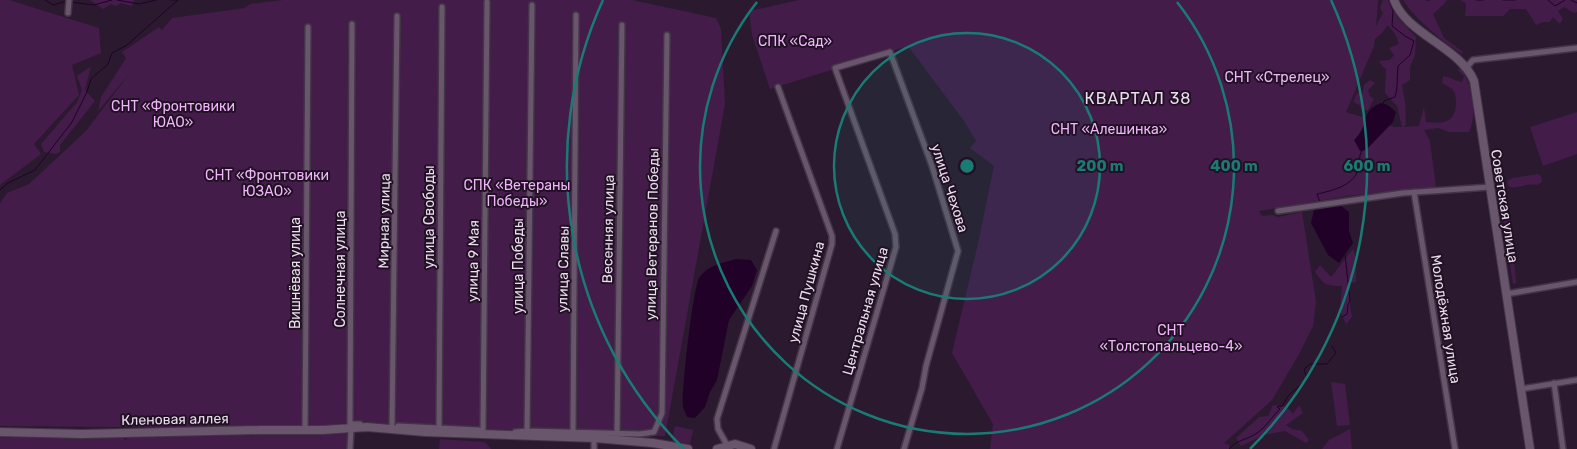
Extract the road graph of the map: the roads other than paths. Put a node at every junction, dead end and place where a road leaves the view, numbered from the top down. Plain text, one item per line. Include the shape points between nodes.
1 (1394, 0) edge
2 (69, 2) edge
3 (487, 2) dead end
4 (532, 5) dead end
5 (442, 7) dead end
6 (68, 13) dead end
7 (576, 15) dead end
8 (398, 16) dead end
9 (352, 24) dead end
10 (622, 26) dead end
11 (308, 27) dead end
12 (667, 35) dead end
13 (1577, 48) edge
14 (835, 68) joint
15 (1466, 68) junction
16 (778, 87) dead end
17 (1490, 187) junction
18 (1414, 192) junction
19 (1278, 211) dead end
20 (776, 230) dead end
21 (1577, 282) edge
22 (1506, 294) junction
23 (1577, 380) edge
24 (1554, 383) junction
25 (1521, 389) junction
26 (351, 426) junction
27 (392, 426) junction
28 (439, 427) junction
29 (305, 430) junction
30 (483, 431) junction
31 (0, 432) edge
32 (572, 433) junction
33 (527, 434) junction
34 (617, 434) junction
35 (594, 438) junction
36 (726, 445) junction
37 (652, 446) edge
38 (350, 449) edge
39 (594, 449) edge
40 (688, 449) edge
41 (717, 449) edge
42 (751, 449) edge
43 (774, 449) edge
44 (837, 449) edge
45 (904, 449) edge
46 (1455, 449) edge
47 (1530, 449) edge
48 (1563, 449) edge

1 - 15 street, Советская улица via 1402,15
2 - 6 street
3 - 30 street, улица 9 Мая
4 - 33 street, улица Победы
5 - 28 street, улица Свободы
7 - 32 street, улица Славы
8 - 27 street, Мирная улица
9 - 26 street, Солнечная улица
10 - 34 street, Весенняя улица
11 - 29 street, Вишнёвая улица
12 - 34 street, улица Ветеранов Победы via 662,413 654,432
13 - 15 street via 1473,60
14 - 44 street, Центральная улица via 895,234 896,247
14 - 45 street, улица Чехова via 890,52 932,166 958,251
15 - 17 street, Советская улица via 1474,84
16 - 43 street, улица Пушкина via 832,236 832,244
17 - 18 street
17 - 22 street, Советская улица
18 - 19 street
18 - 46 street, Молодёжная улица
20 - 36 street via 717,419
21 - 22 street
22 - 25 street, Советская улица
23 - 24 street
24 - 25 street
24 - 48 street
25 - 47 street, Советская улица
26 - 27 street
26 - 29 street, Кленовая аллея
26 - 33 street, Кленовая аллея via 424,432
26 - 38 street, Солнечная улица
27 - 28 street
28 - 30 street
29 - 31 street, Кленовая аллея via 82,434
30 - 33 street
32 - 33 street
32 - 34 street
33 - 35 street, Кленовая аллея
35 - 37 street, Кленовая аллея
35 - 39 street
36 - 41 street
36 - 42 street
37 - 40 street, Кленовая аллея

